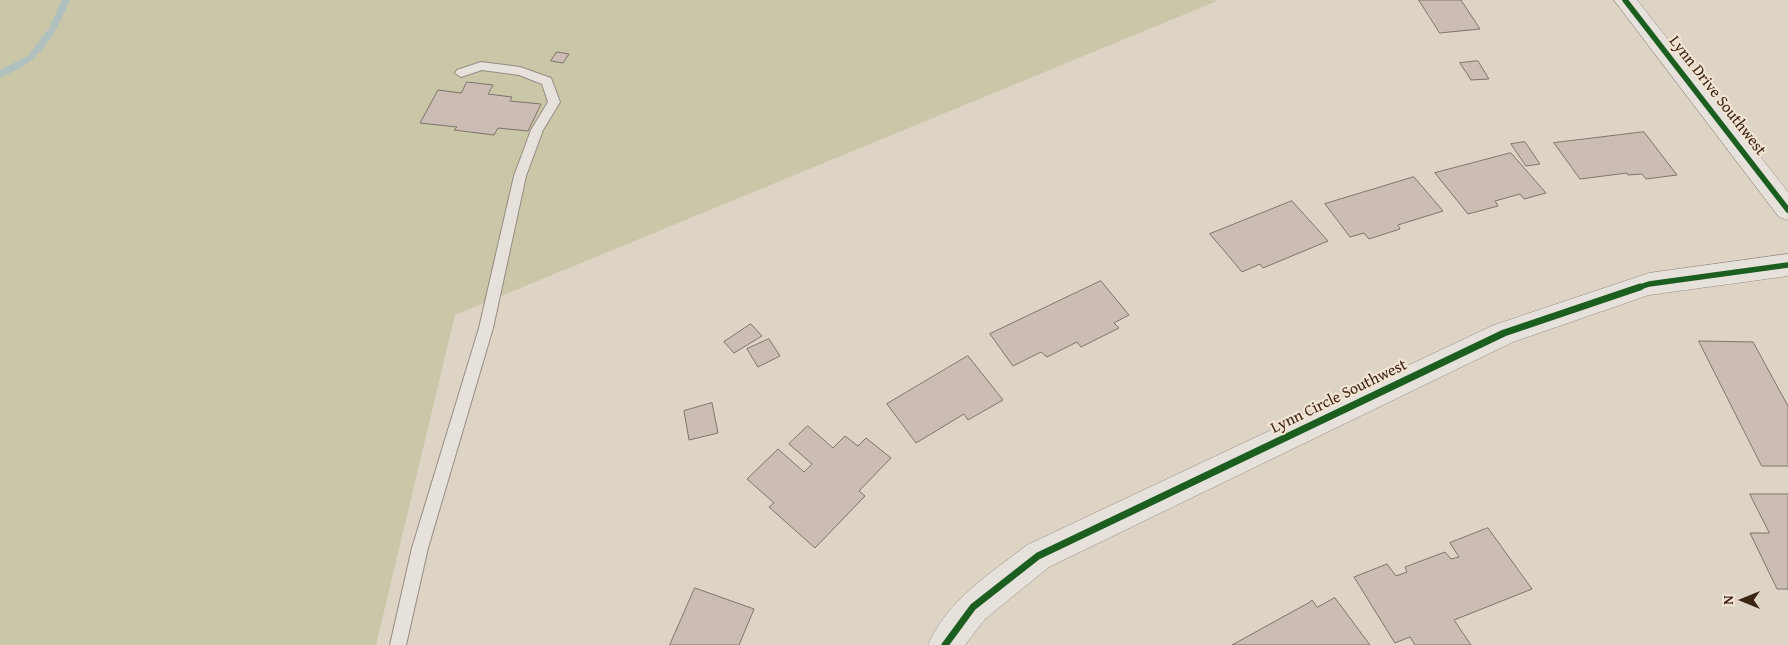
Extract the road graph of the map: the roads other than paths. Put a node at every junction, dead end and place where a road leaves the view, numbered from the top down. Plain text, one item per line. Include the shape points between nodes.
1 (1625, 0) edge
2 (461, 73) dead end
3 (1788, 210) edge
4 (1788, 265) edge
5 (398, 645) edge
6 (945, 645) edge

1 - 3 street, Lynn Drive Southwest
2 - 5 lane via 481,66 520,71 547,81 554,102 537,130 520,176 486,328 420,548
4 - 6 street, Lynn Circle Southwest via 1649,284 1504,333 1038,556 973,607

